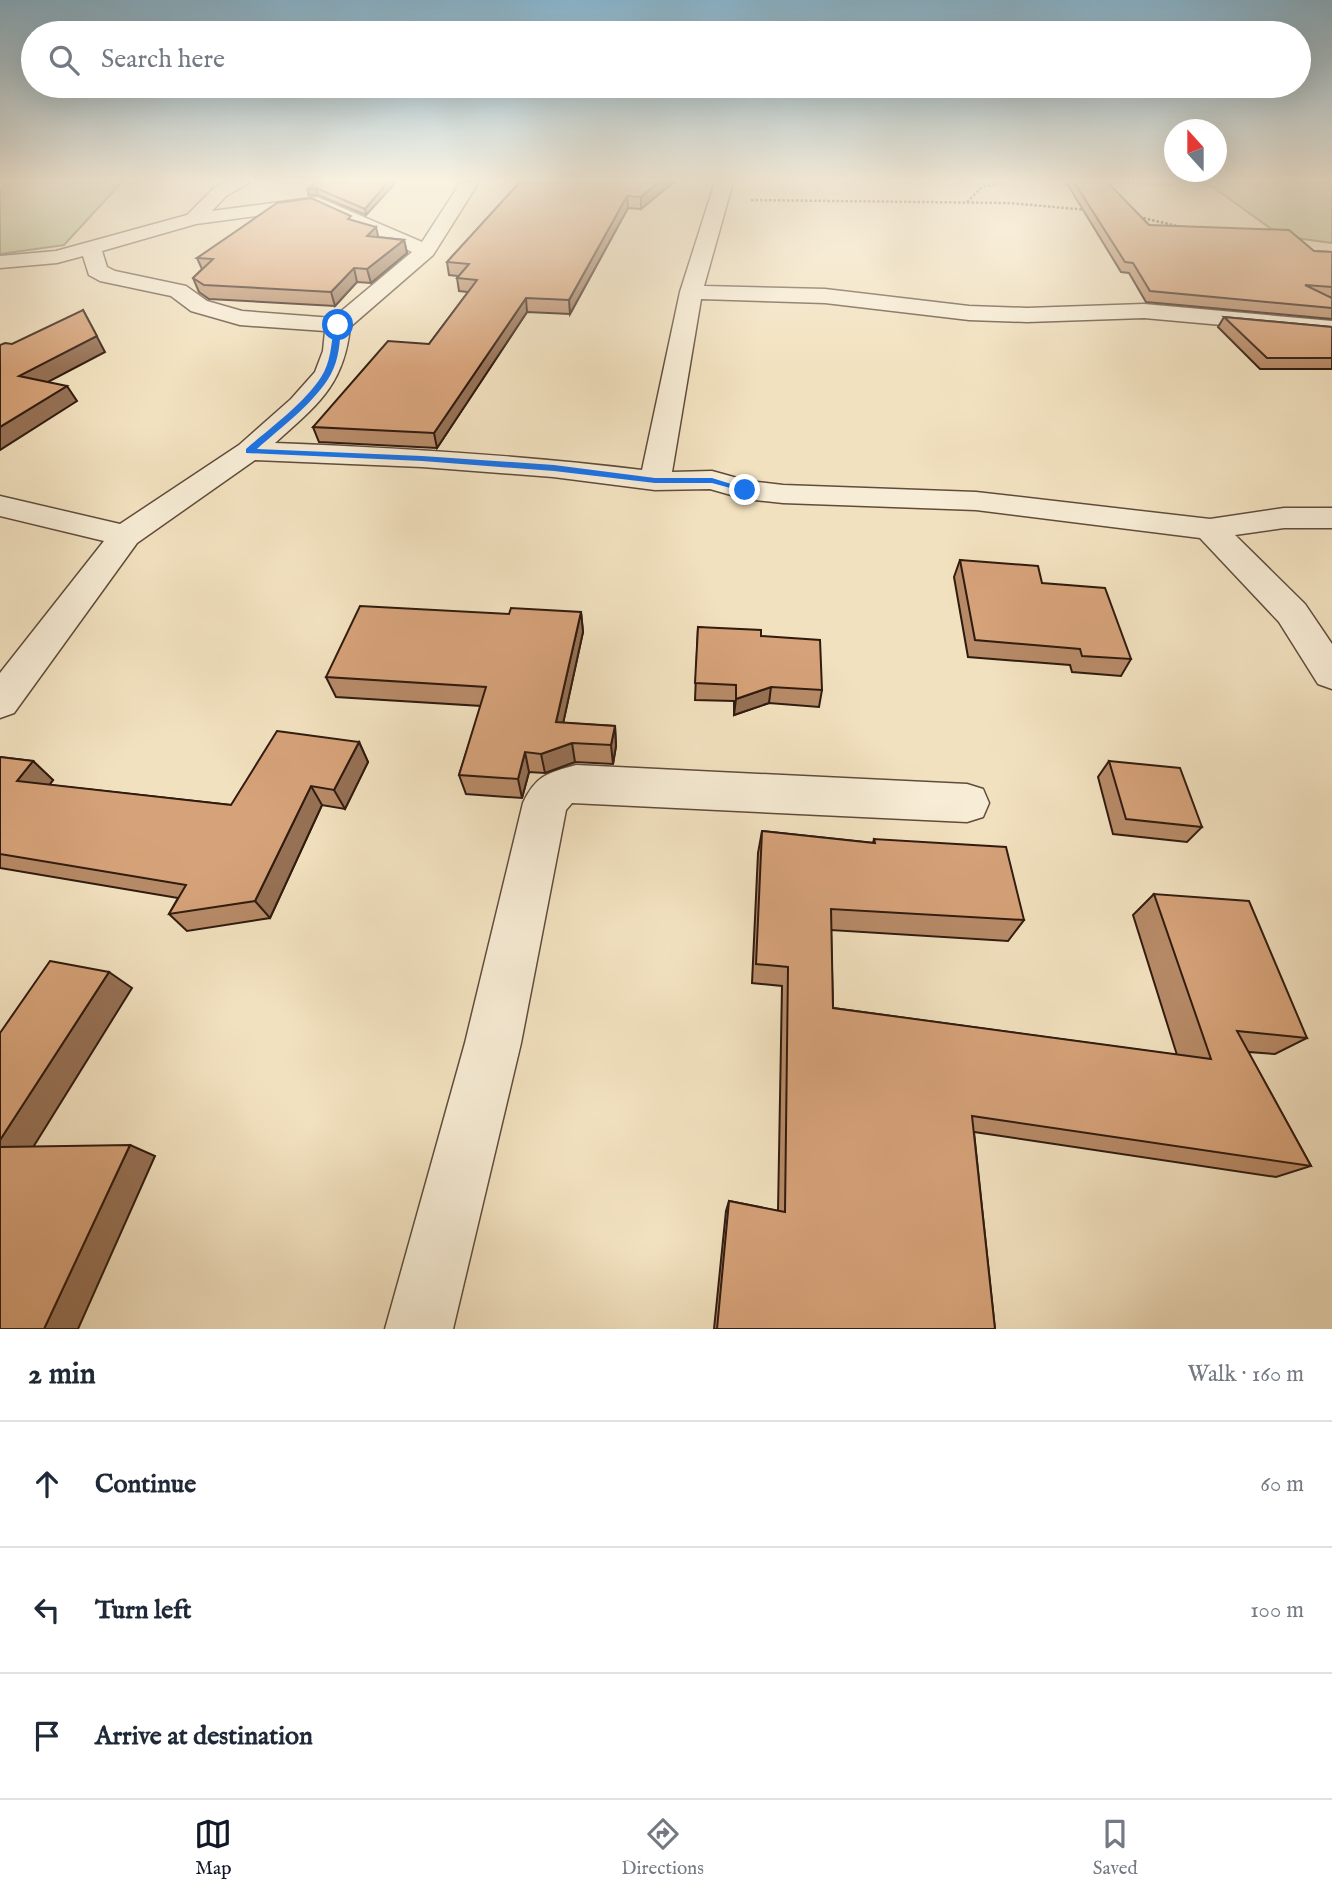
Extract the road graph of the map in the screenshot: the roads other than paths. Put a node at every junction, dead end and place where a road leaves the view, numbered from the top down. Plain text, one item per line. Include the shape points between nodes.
1 (108, 244) edge
2 (409, 244) edge
3 (430, 244) edge
4 (706, 244) edge
5 (91, 249) junction
6 (426, 251) junction
7 (0, 262) edge
8 (691, 292) junction
9 (338, 325) junction
10 (1332, 328) edge
11 (249, 451) junction
12 (655, 481) junction
13 (0, 506) edge
14 (1332, 518) edge
15 (1210, 529) junction
16 (125, 536) junction
17 (1332, 674) edge
18 (0, 702) edge
19 (967, 803) dead end
20 (419, 1329) edge

1 - 5 street
2 - 6 street
3 - 6 street
4 - 8 street
5 - 7 street via 34,261
5 - 9 street via 97,270 108,276 178,291 199,306 249,320
6 - 9 street
8 - 10 street via 825,296 1004,314 1157,312
8 - 12 street
9 - 11 street via 327,374 301,405
11 - 12 street via 422,458
11 - 16 street
12 - 15 street via 712,480 783,494 976,501
13 - 16 street
14 - 15 street via 1284,518
15 - 17 street via 1292,613
16 - 18 street
19 - 20 street via 576,783 557,789 545,803 494,1043

